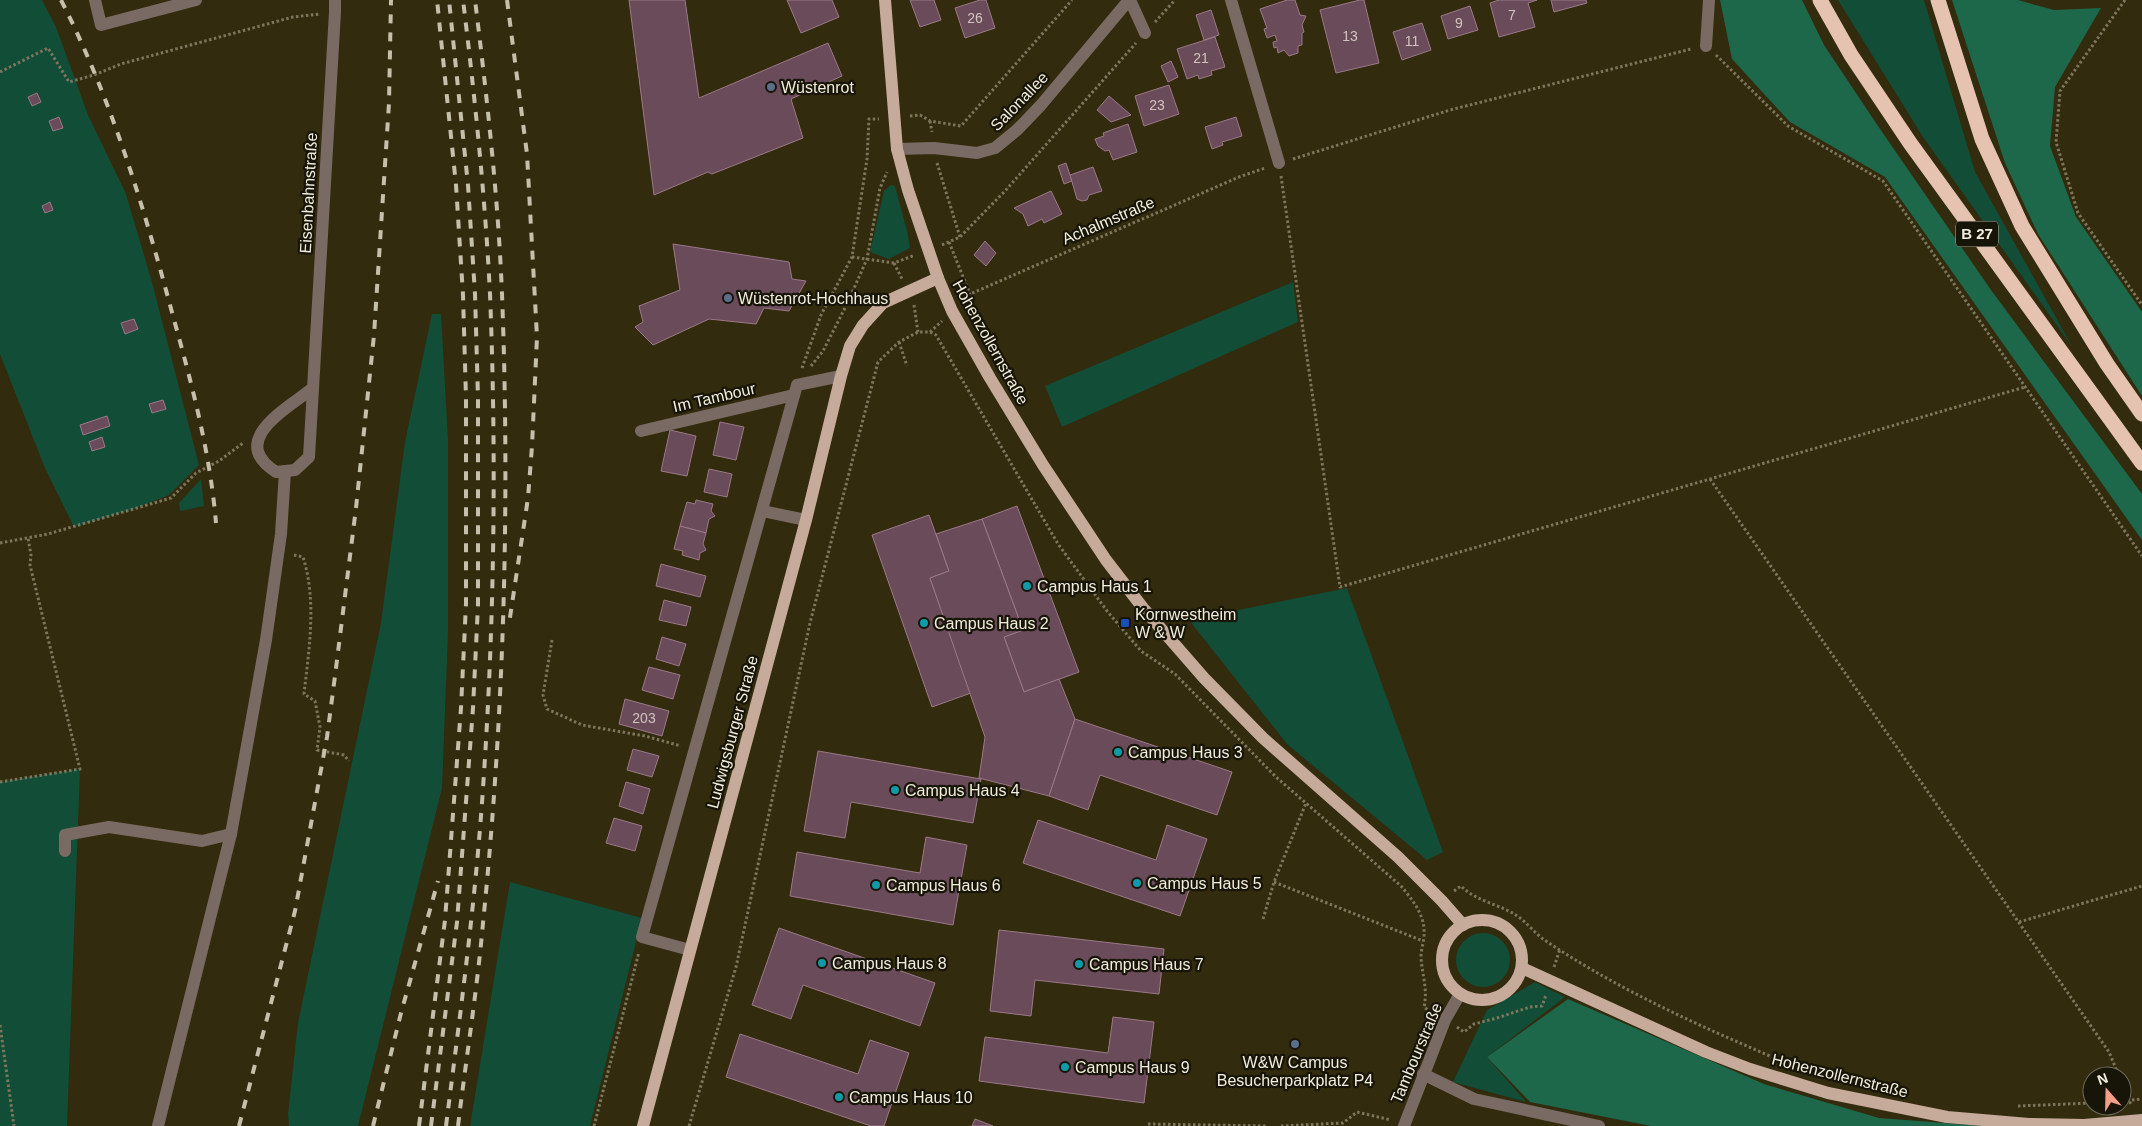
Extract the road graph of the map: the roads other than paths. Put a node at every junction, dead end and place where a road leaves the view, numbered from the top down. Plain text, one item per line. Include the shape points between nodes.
1 (95, 0) edge
2 (196, 0) edge
3 (885, 0) edge
4 (1130, 0) edge
5 (1231, 0) edge
6 (1709, 0) edge
7 (1820, 0) edge
8 (1938, 0) edge
9 (335, 6) edge
10 (1145, 33) road end
11 (1706, 46) road end
12 (897, 148) junction
13 (1280, 163) road end
14 (938, 278) junction
15 (841, 376) junction
16 (313, 388) junction
17 (795, 390) junction
18 (2142, 414) edge
19 (641, 431) dead end
20 (2142, 463) edge
21 (286, 471) junction
22 (762, 511) junction
23 (806, 520) junction
24 (231, 834) junction
25 (65, 851) dead end
26 (1463, 924) junction
27 (690, 950) junction
28 (1522, 968) junction
29 (1460, 994) junction
30 (1423, 1074) junction
31 (2140, 1122) edge
32 (1404, 1124) edge
33 (158, 1126) edge
34 (643, 1126) edge
35 (1599, 1126) edge

1 - 2 street via 101,25
3 - 12 main road, Hohenzollernstraße
4 - 10 street
4 - 12 street, Salonallee via 1040,106 995,148 977,153
5 - 13 street
6 - 11 street
7 - 20 highway, B 27 via 1851,55 1910,143
8 - 18 highway, B 27 via 1982,139 2022,226 2106,364
9 - 16 street, Eisenbahnstraße
12 - 14 main road, Hohenzollernstraße
14 - 15 main road, Ludwigsburger Straße via 882,303 850,346
14 - 26 main road, Hohenzollernstraße via 950,308 1043,465 1106,560 1143,608 1204,678 1263,738 1398,857
15 - 17 street, Im Tambour
15 - 23 main road, Ludwigsburger Straße
16 - 21 street, Eisenbahnstraße via 309,457 295,470
16 - 21 street via 267,422 258,438 258,451 264,464 276,472
17 - 19 street, Im Tambour
17 - 22 street
21 - 24 street via 266,640
22 - 23 street
22 - 27 street via 642,937
23 - 27 main road, Ludwigsburger Straße
24 - 25 street via 202,841 109,827 65,835
24 - 33 street
26 - 28 main road via 1488,920 1511,932 1519,942
26 - 29 main road via 1444,945 1442,958 1443,972
27 - 34 main road, Ludwigsburger Straße
28 - 29 main road via 1509,990 1498,997 1485,1001
28 - 31 main road, Hohenzollernstraße via 1706,1052 1828,1093 1947,1117 2084,1126
29 - 30 street, Tambourstraße via 1445,1020
30 - 32 street, Tambourstraße
30 - 35 street via 1474,1099

